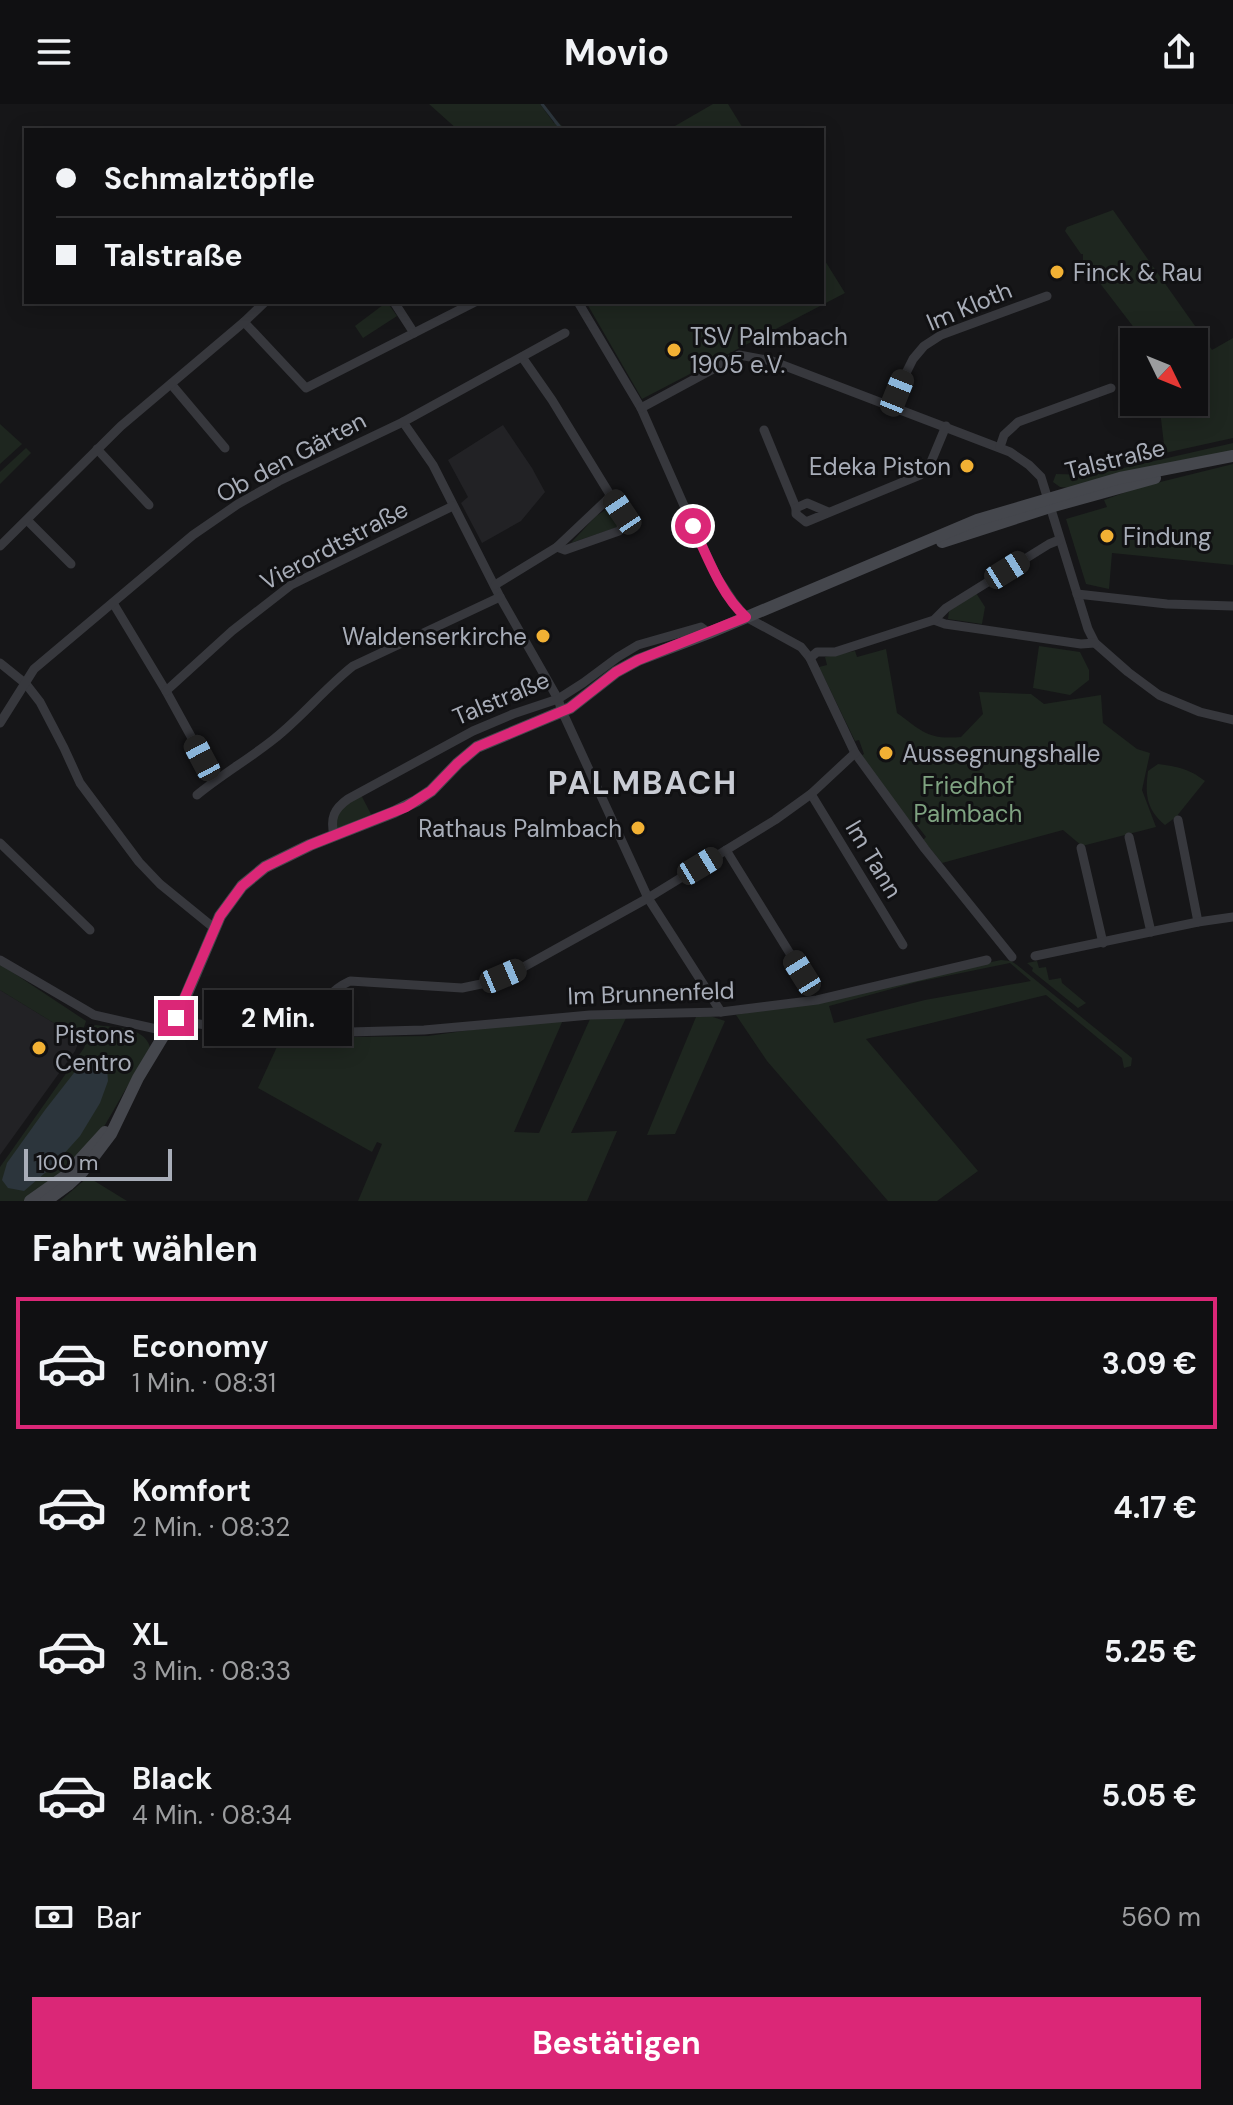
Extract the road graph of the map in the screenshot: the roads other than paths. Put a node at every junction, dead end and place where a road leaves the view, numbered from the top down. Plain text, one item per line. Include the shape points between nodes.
1 (1047, 296) dead end
2 (263, 304) edge
3 (395, 304) edge
4 (471, 304) edge
5 (579, 304) edge
6 (244, 322) junction
7 (414, 333) junction
8 (565, 333) dead end
9 (522, 357) junction
10 (171, 384) junction
11 (1111, 388) dead end
12 (893, 406) junction
13 (641, 408) junction
14 (403, 422) junction
15 (946, 426) junction
16 (764, 430) dead end
17 (1000, 447) junction
18 (225, 448) dead end
19 (97, 449) junction
20 (1233, 457) edge
21 (611, 496) junction
22 (1049, 503) junction
23 (149, 505) dead end
24 (453, 506) junction
25 (796, 508) junction
26 (828, 512) junction
27 (27, 520) junction
28 (1059, 540) junction
29 (0, 546) edge
30 (557, 547) junction
31 (71, 564) dead end
32 (495, 585) junction
33 (1077, 594) junction
34 (500, 597) junction
35 (113, 603) junction
36 (1233, 606) edge
37 (746, 617) junction
38 (934, 620) junction
39 (1095, 643) junction
40 (810, 658) junction
41 (0, 663) edge
42 (26, 684) junction
43 (166, 691) junction
44 (560, 705) junction
45 (1233, 720) edge
46 (0, 723) edge
47 (855, 753) junction
48 (215, 780) junction
49 (811, 794) junction
50 (197, 795) dead end
51 (1178, 820) dead end
52 (334, 835) junction
53 (1129, 837) dead end
54 (0, 843) edge
55 (1081, 848) dead end
56 (726, 850) junction
57 (648, 898) junction
58 (1233, 917) edge
59 (1198, 922) junction
60 (214, 928) junction
61 (90, 930) dead end
62 (1151, 932) junction
63 (1103, 943) junction
64 (903, 945) dead end
65 (1035, 956) dead end
66 (1012, 957) dead end
67 (0, 960) edge
68 (987, 960) dead end
69 (802, 973) dead end
70 (721, 1012) junction
71 (176, 1018) junction
72 (166, 1033) junction
73 (311, 1033) junction
74 (116, 1121) junction
75 (30, 1201) edge
76 (46, 1201) edge

1 - 12 street, Im Kloth via 924,346
2 - 6 street
3 - 7 street
4 - 7 street
5 - 13 street
6 - 7 street via 306,388
6 - 10 street
8 - 9 street, Ob den Gärten
9 - 14 street, Ob den Gärten
9 - 21 street
10 - 18 street
10 - 19 street
11 - 17 street via 1018,422
12 - 13 street via 772,361 739,355
12 - 15 street
13 - 37 street via 717,577
14 - 24 street
14 - 35 street, Ob den Gärten via 238,504
15 - 17 street
15 - 26 street via 920,475
16 - 25 street
17 - 22 street via 1041,477
19 - 23 street
19 - 27 street
20 - 22 main road, Talstraße via 1140,473
21 - 30 street
21 - 30 street via 625,519 619,531 565,550
22 - 28 street
22 - 37 main road, Talstraße via 951,530
24 - 32 street
24 - 43 street, Vierordtstraße via 291,585
25 - 26 street via 807,503
25 - 26 street via 806,522
27 - 29 street
27 - 31 street
28 - 33 street
28 - 38 street
30 - 32 street
32 - 34 street
33 - 36 street
33 - 39 street
34 - 44 street
34 - 48 street via 353,666 275,738
35 - 42 street, Ob den Gärten via 34,669
35 - 43 street
37 - 40 street via 801,647
37 - 44 main road, Talstraße via 651,654 584,698
38 - 39 street
38 - 40 street
39 - 45 street via 1159,695
40 - 47 street
41 - 42 street
42 - 46 street, Ob den Gärten
42 - 60 street via 80,783 133,854
43 - 48 street
44 - 52 main road, Talstraße via 477,747 406,807
44 - 52 street, Talstraße via 513,714 473,731 348,799 333,817
44 - 57 street
47 - 49 street, Im Brunnenfeld
47 - 66 street
48 - 50 street
49 - 56 street, Im Brunnenfeld
49 - 64 street, Im Tann
51 - 59 street
52 - 60 main road, Talstraße via 250,879
53 - 62 street
54 - 61 street
55 - 63 street
56 - 57 street, Im Brunnenfeld
56 - 69 street
57 - 70 street
57 - 73 street, Im Brunnenfeld via 486,983 462,988 350,981 325,999
58 - 59 street
59 - 62 street
60 - 71 main road, Talstraße
62 - 63 street
63 - 65 street
67 - 72 street via 94,1015
68 - 70 street, Im Brunnenfeld via 817,1000
70 - 73 street, Im Brunnenfeld
71 - 72 main road, Talstraße
71 - 73 street, Im Brunnenfeld via 222,1028
72 - 74 main road, Talstraße
74 - 75 main road, Talstraße via 64,1177
74 - 76 main road, Talstraße via 83,1171

